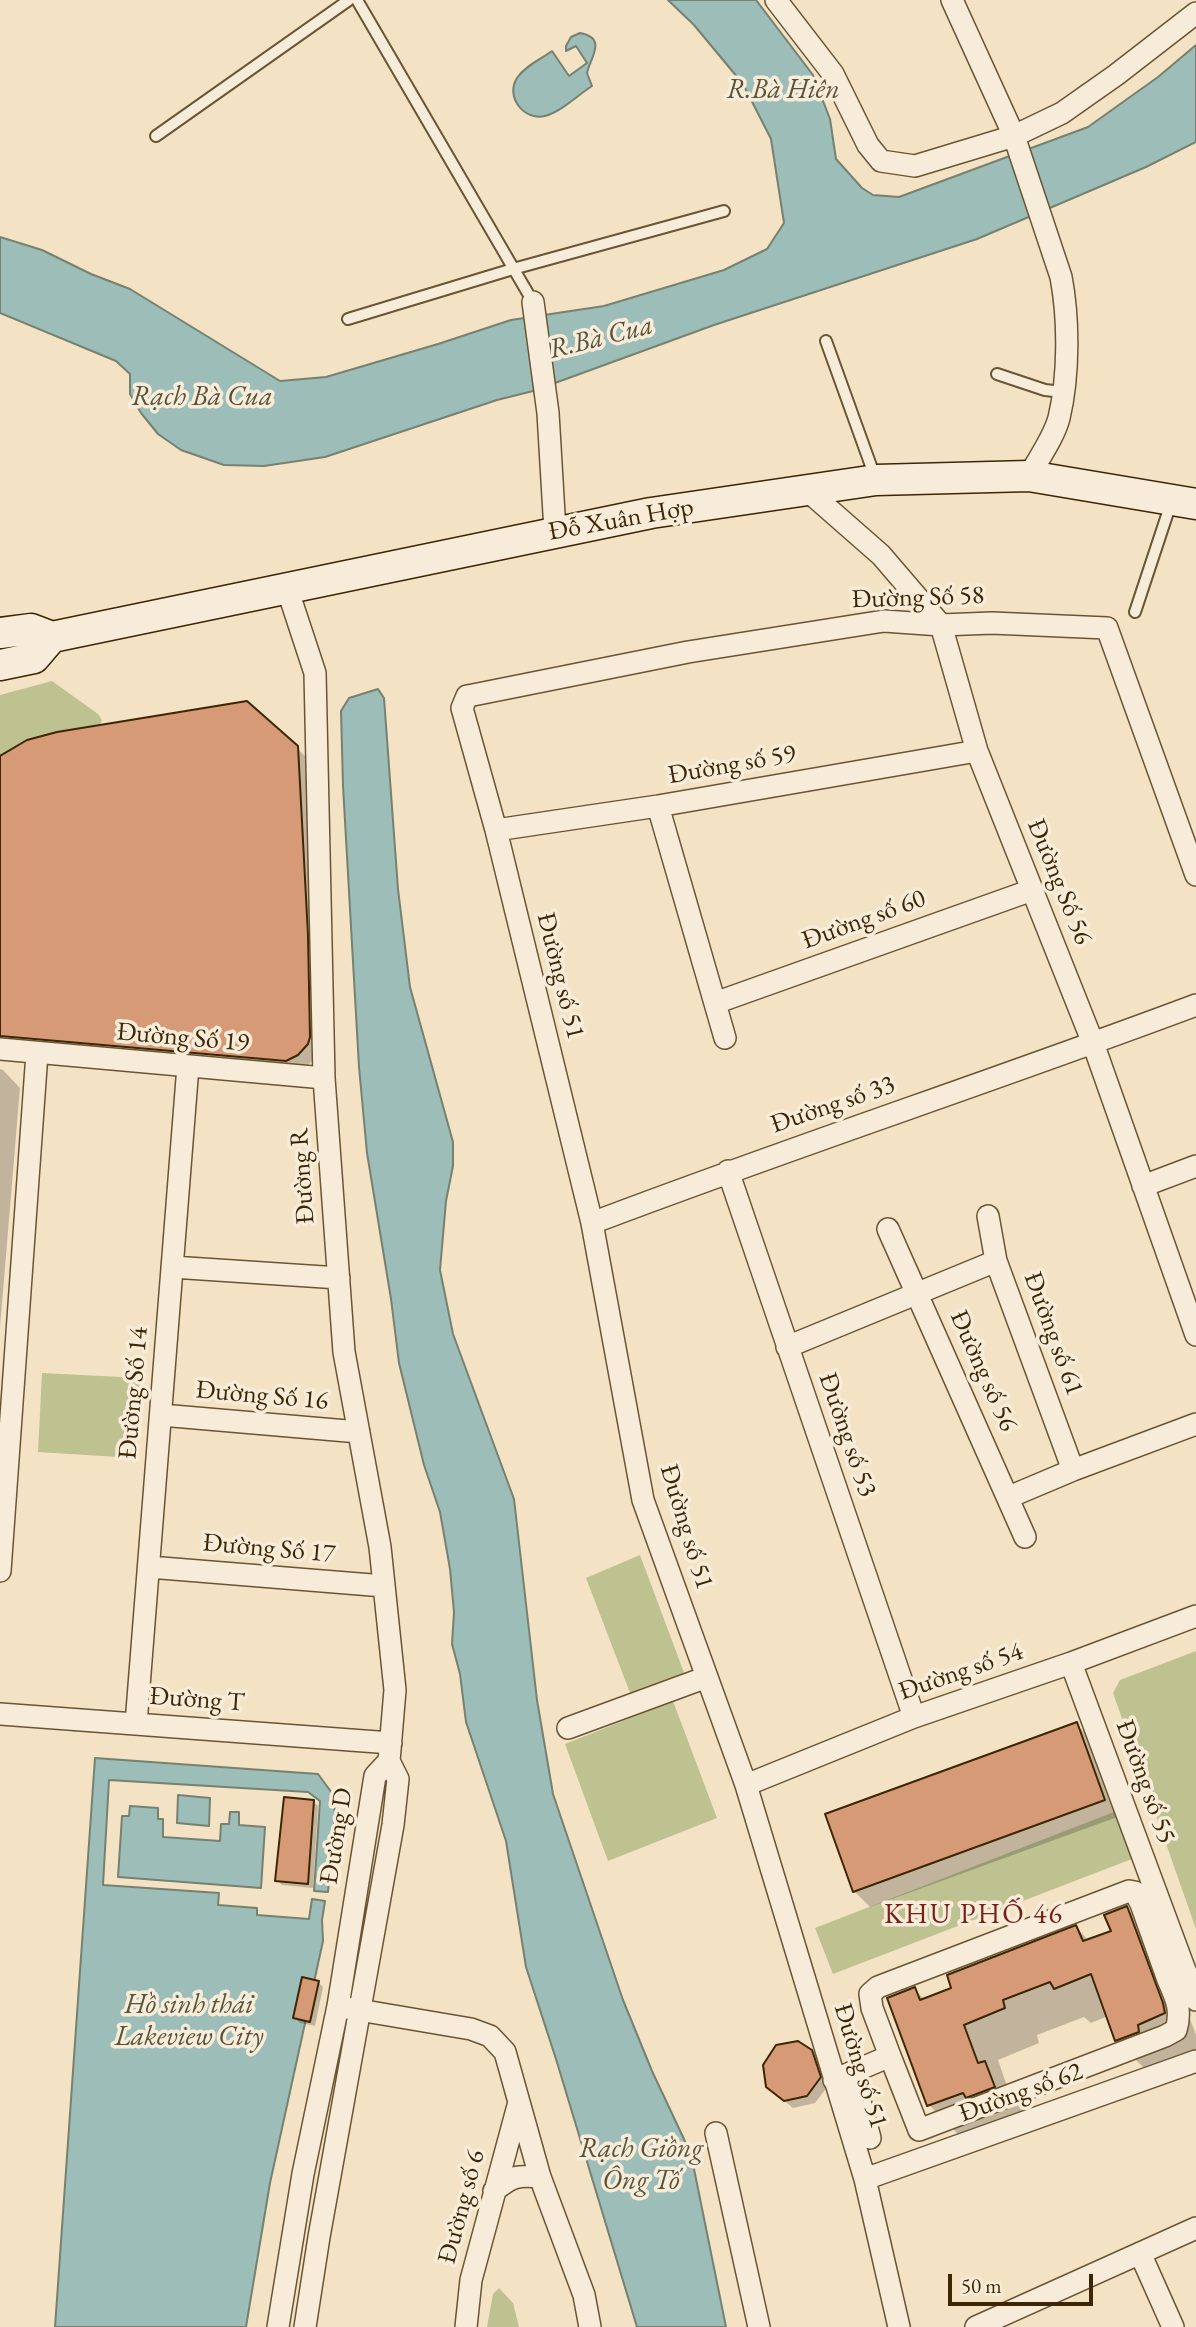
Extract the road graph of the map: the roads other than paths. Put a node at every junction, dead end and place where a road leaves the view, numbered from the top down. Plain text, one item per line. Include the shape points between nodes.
1 (349, 0) edge
2 (357, 0) edge
3 (776, 0) edge
4 (952, 0) edge
5 (1196, 13) edge
6 (156, 136) dead end
7 (1014, 136) junction
8 (723, 211) dead end
9 (513, 269) junction
10 (533, 302) joint
11 (348, 319) dead end
12 (826, 341) dead end
13 (997, 374) dead end
14 (1063, 392) junction
15 (1029, 476) junction
16 (876, 480) junction
17 (808, 491) junction
18 (1184, 502) edge
19 (555, 531) junction
20 (287, 588) junction
21 (1135, 612) dead end
22 (941, 625) junction
23 (0, 633) edge
24 (52, 637) junction
25 (0, 665) edge
26 (473, 695) joint
27 (976, 751) junction
28 (658, 806) junction
29 (496, 830) junction
30 (1196, 875) edge
31 (1032, 890) junction
32 (715, 1003) junction
33 (1196, 1005) edge
34 (725, 1038) dead end
35 (1093, 1043) junction
36 (0, 1049) edge
37 (37, 1053) junction
38 (188, 1066) junction
39 (324, 1078) junction
40 (1196, 1166) edge
41 (728, 1171) junction
42 (1143, 1186) junction
43 (988, 1216) dead end
44 (592, 1223) junction
45 (888, 1229) dead end
46 (996, 1261) junction
47 (172, 1268) junction
48 (338, 1278) junction
49 (918, 1293) junction
50 (1196, 1335) edge
51 (787, 1347) junction
52 (161, 1415) junction
53 (1196, 1424) edge
54 (359, 1432) junction
55 (1073, 1470) junction
56 (1009, 1497) junction
57 (1025, 1537) dead end
58 (149, 1567) junction
59 (0, 1571) edge
60 (384, 1587) junction
61 (1196, 1616) edge
62 (1071, 1663) junction
63 (707, 1677) junction
64 (0, 1714) edge
65 (914, 1717) junction
66 (136, 1724) junction
67 (568, 1728) dead end
68 (390, 1752) junction
69 (746, 1785) junction
70 (1177, 1976) junction
71 (1196, 2000) edge
72 (338, 2006) junction
73 (360, 2010) junction
74 (890, 2056) junction
75 (1196, 2060) edge
76 (843, 2076) junction
77 (1052, 2080) junction
78 (519, 2102) junction
79 (1062, 2108) junction
80 (716, 2133) dead end
81 (870, 2138) dead end
82 (540, 2177) junction
83 (865, 2179) junction
84 (494, 2191) junction
85 (1196, 2228) edge
86 (1140, 2253) junction
87 (278, 2327) edge
88 (305, 2327) edge
89 (466, 2327) edge
90 (590, 2327) edge
91 (759, 2327) edge
92 (899, 2327) edge
93 (976, 2327) edge
94 (1173, 2327) edge

1 - 6 lane
2 - 9 lane
3 - 7 street via 833,74 868,145 881,161 915,166
4 - 7 street
5 - 7 street via 1062,113
7 - 14 street via 1061,277 1068,320
8 - 9 lane
9 - 10 lane
9 - 11 lane
10 - 19 street via 548,413
12 - 16 lane
13 - 14 lane
14 - 15 street via 1059,420
15 - 16 main road, Đỗ Xuân Hợp
15 - 18 main road, Đỗ Xuân Hợp
16 - 17 main road, Đỗ Xuân Hợp
17 - 19 main road, Đỗ Xuân Hợp
17 - 22 street, Đường Số 56 via 881,555
18 - 21 lane
19 - 20 main road, Đỗ Xuân Hợp
20 - 24 main road, Đỗ Xuân Hợp
20 - 39 street, Đường R via 315,673
22 - 26 street, Đường Số 58 via 884,621 688,652
22 - 27 street, Đường Số 56
22 - 30 street, Đường Số 58 via 1107,628
23 - 24 main road, Đỗ Xuân Hợp via 31,629
24 - 25 main road, Đỗ Xuân Hợp via 34,658
26 - 29 street, Đường số 51 via 467,696 462,708
27 - 28 street, Đường số 59
27 - 31 street, Đường Số 56
28 - 29 street, Đường số 59
28 - 32 street
29 - 44 street, Đường số 51
31 - 32 street, Đường số 60
31 - 35 street, Đường Số 56
32 - 34 street
33 - 35 street
35 - 41 street, Đường số 33
35 - 42 street, Đường Số 56
36 - 37 street, Đường Số 19
37 - 38 street, Đường Số 19
37 - 59 street
38 - 39 street, Đường Số 19
38 - 47 street, Đường Số 14
39 - 48 street, Đường R
40 - 42 street
41 - 44 street, Đường số 33
41 - 51 street, Đường số 53
42 - 50 street, Đường Số 56
43 - 46 street, Đường số 61
44 - 63 street, Đường số 51 via 643,1500
45 - 49 street, Đường số 56
46 - 49 street
46 - 55 street, Đường số 61
47 - 48 street
47 - 52 street, Đường Số 14
48 - 54 street, Đường R via 344,1352
49 - 51 street
49 - 56 street, Đường số 56
51 - 65 street, Đường số 53
52 - 54 street, Đường Số 16
52 - 58 street, Đường Số 14
53 - 55 street
54 - 60 street, Đường R
55 - 56 street
56 - 57 street, Đường số 56
58 - 60 street, Đường Số 17
58 - 66 street, Đường Số 14
60 - 68 street, Đường R via 395,1690
61 - 62 street, Đường số 54
62 - 65 street, Đường số 54
62 - 70 street, Đường số 55
63 - 67 street
63 - 69 street, Đường số 51
64 - 66 street, Đường T
65 - 69 street, Đường số 54
66 - 68 street, Đường T
68 - 72 street, Đường D via 374,1776
68 - 73 street, Đường D via 398,1779 393,1825
69 - 76 street, Đường số 51
70 - 71 street, Đường số 55
70 - 74 street via 1135,1892 1129,1891 878,1987 870,1994
70 - 77 street via 1180,2018 1176,2030
72 - 73 street
72 - 87 street, Đường D via 303,2174
73 - 78 street via 490,2035 505,2052
73 - 88 street, Đường D
74 - 76 street
74 - 77 street via 919,2130
75 - 79 street, Đường số 62
76 - 81 street
76 - 83 street, Đường số 51
77 - 79 street
78 - 82 street
78 - 84 street, Đường số 6
79 - 83 street, Đường số 62
80 - 91 street
82 - 84 street via 510,2178
82 - 90 street via 584,2295
83 - 92 street, Đường số 51
84 - 89 street, Đường số 6 via 471,2280
85 - 86 street
86 - 93 street
86 - 94 street

